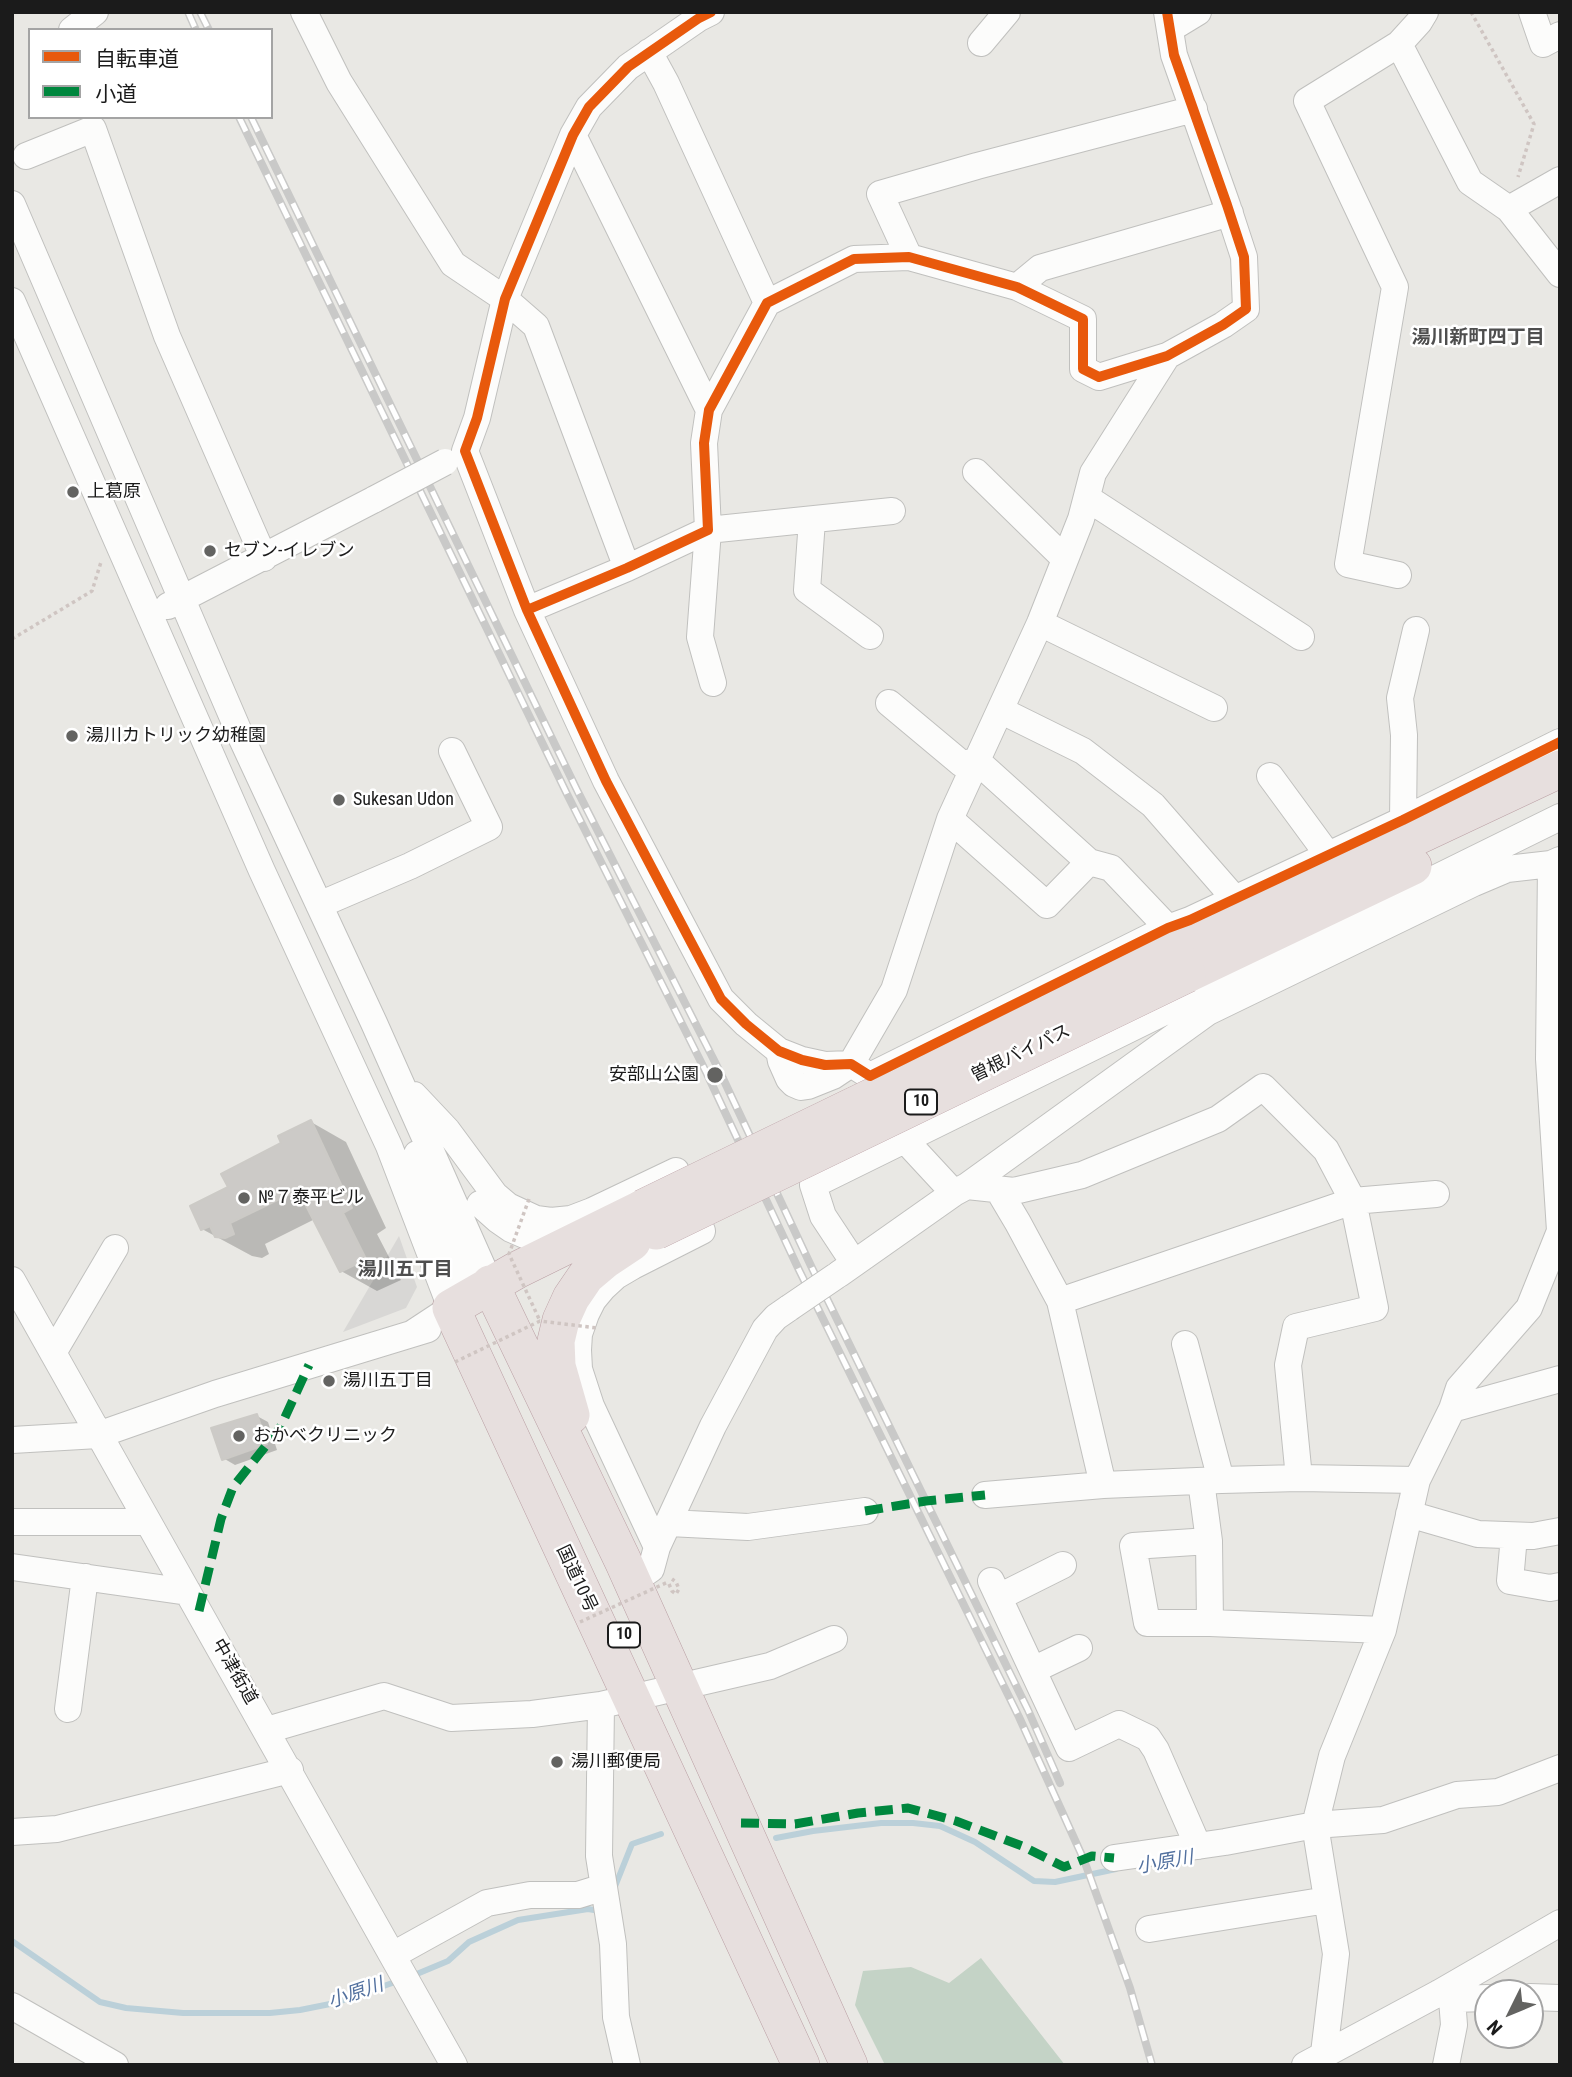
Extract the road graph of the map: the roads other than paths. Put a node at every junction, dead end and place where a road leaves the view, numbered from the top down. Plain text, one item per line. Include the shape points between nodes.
1 (95, 12) edge
2 (304, 12) edge
3 (1007, 12) edge
4 (1198, 12) edge
5 (1424, 12) edge
6 (1532, 12) edge
7 (701, 14) edge
8 (1168, 21) edge
9 (75, 28) edge
10 (1560, 34) edge
11 (981, 43) dead end
12 (1399, 44) junction
13 (649, 52) junction
14 (1194, 109) junction
15 (97, 123) edge
16 (573, 135) junction
17 (26, 156) dead end
18 (1560, 180) edge
19 (12, 204) edge
20 (1509, 209) junction
21 (1230, 213) junction
22 (909, 257) junction
23 (1560, 274) edge
24 (1017, 287) junction
25 (505, 299) junction
26 (12, 301) edge
27 (767, 303) junction
28 (1167, 356) junction
29 (709, 410) junction
30 (455, 457) junction
31 (975, 472) dead end
32 (1087, 498) junction
33 (892, 511) dead end
34 (812, 520) junction
35 (708, 530) junction
36 (264, 558) junction
37 (1066, 559) junction
38 (627, 568) junction
39 (1398, 575) dead end
40 (182, 600) junction
41 (527, 610) junction
42 (149, 614) junction
43 (1040, 623) junction
44 (1416, 630) dead end
45 (870, 636) dead end
46 (1301, 637) dead end
47 (713, 683) dead end
48 (889, 703) dead end
49 (1214, 708) dead end
50 (1000, 710) junction
51 (1560, 742) edge
52 (452, 751) dead end
53 (976, 761) junction
54 (1560, 769) edge
55 (1270, 776) dead end
56 (1560, 796) edge
57 (1560, 817) edge
58 (950, 819) junction
59 (1403, 820) junction
60 (1328, 855) junction
61 (1089, 862) junction
62 (1556, 862) edge
63 (1235, 899) junction
64 (319, 905) junction
65 (1177, 951) junction
66 (394, 1066) junction
67 (860, 1070) junction
68 (415, 1115) junction
69 (904, 1139) junction
70 (960, 1190) junction
71 (999, 1191) junction
72 (1436, 1194) dead end
73 (1353, 1201) junction
74 (637, 1225) junction
75 (114, 1248) dead end
76 (845, 1270) junction
77 (12, 1280) edge
78 (1060, 1301) junction
79 (473, 1304) junction
80 (1185, 1344) dead end
81 (53, 1353) junction
82 (1560, 1379) edge
83 (1452, 1409) junction
84 (98, 1435) junction
85 (12, 1440) edge
86 (1299, 1478) junction
87 (1417, 1480) junction
88 (1211, 1481) junction
89 (1103, 1485) junction
90 (985, 1495) dead end
91 (865, 1511) dead end
92 (1409, 1514) junction
93 (12, 1522) edge
94 (148, 1522) junction
95 (669, 1523) junction
96 (1560, 1531) edge
97 (1514, 1536) junction
98 (1209, 1541) junction
99 (657, 1547) junction
100 (1063, 1566) dead end
101 (12, 1567) edge
102 (647, 1576) junction
103 (85, 1577) junction
104 (1560, 1586) edge
105 (188, 1592) junction
106 (1210, 1623) junction
107 (1382, 1630) junction
108 (834, 1639) dead end
109 (1079, 1648) dead end
110 (1033, 1670) junction
111 (641, 1697) junction
112 (68, 1709) dead end
113 (267, 1730) junction
114 (1560, 1768) edge
115 (290, 1770) junction
116 (1315, 1825) junction
117 (12, 1832) edge
118 (1198, 1846) junction
119 (1114, 1858) dead end
120 (604, 1887) junction
121 (1327, 1900) junction
122 (1560, 1923) edge
123 (1149, 1929) dead end
124 (396, 1961) junction
125 (1445, 1996) junction
126 (1474, 1997) edge
127 (12, 2006) edge
128 (1314, 2059) edge
129 (99, 2061) edge
130 (454, 2065) edge
131 (627, 2065) edge
132 (801, 2065) edge
133 (849, 2065) edge
134 (1446, 2065) edge

1 - 9 street
2 - 25 street via 339,82 453,264
3 - 11 street
4 - 8 street
5 - 12 street
6 - 10 street via 1543,44
7 - 13 street
8 - 14 street via 1174,55
12 - 20 street via 1470,182
12 - 39 street via 1307,101 1395,287 1348,564
13 - 16 street via 589,107
13 - 27 street
14 - 21 street
14 - 22 street via 880,194
15 - 17 street
15 - 36 street via 167,336
16 - 25 street
16 - 29 street
18 - 20 street
19 - 40 street
20 - 23 street
21 - 24 street via 1040,268
21 - 28 street via 1244,257 1246,309
22 - 24 street
22 - 27 street via 854,259
24 - 28 street via 1083,319 1083,369 1099,377
25 - 30 street via 477,418
25 - 38 street via 536,326
26 - 42 street
27 - 29 street
28 - 32 street via 1093,472
29 - 35 street via 704,443
30 - 36 street, bridge
30 - 41 street
31 - 37 street
32 - 37 street
32 - 46 street
33 - 34 street
34 - 35 street
34 - 45 street via 807,590
35 - 38 street
35 - 47 street via 700,637
36 - 40 street
37 - 43 street
38 - 41 street
40 - 42 street
40 - 64 street
41 - 67 street via 606,781 721,999 779,1051 802,1060
42 - 79 street via 389,1146
43 - 49 street
43 - 50 street
44 - 59 street via 1400,698
48 - 53 street via 962,764
50 - 53 street
50 - 63 street via 1083,751 1153,805
51 - 59 street
52 - 64 street via 488,827
53 - 58 street
53 - 61 street
54 - 65 highway, 曽根バイパス / 10
55 - 60 street
56 - 65 highway, 曽根バイパス / 10
57 - 69 street
58 - 61 street via 1047,905
58 - 67 street via 894,990
59 - 60 street
60 - 63 street
61 - 65 street via 1111,868
62 - 70 street via 1507,869 1474,883 1208,1012
62 - 83 street via 1549,1059 1560,1231 1529,1308 1459,1388
63 - 65 street
64 - 66 street
65 - 67 street
65 - 74 highway, 曽根バイパス / 10, bridge
66 - 68 street
66 - 79 street via 428,1191
66 - 99 street via 495,1195 536,1219 571,1219 676,1171 702,1231 633,1266 603,1288 586,1314 578,1350 591,1406
67 - 69 street
68 - 74 street via 479,1202 511,1229 540,1238
68 - 79 street
69 - 70 street
69 - 76 street via 813,1185
70 - 71 street
70 - 76 street
71 - 73 street via 1082,1175 1218,1119 1263,1087 1326,1150
71 - 78 street
72 - 73 street
73 - 78 street
73 - 86 street via 1376,1308 1296,1327 1288,1365
74 - 79 highway, 曽根バイパス / 10 via 586,1261
74 - 102 highway via 586,1276 571,1298 556,1341 564,1397
75 - 81 street
76 - 95 street, bridge via 765,1329 713,1426
77 - 81 street, 中津街道
78 - 89 street
79 - 84 street via 413,1333
79 - 102 highway, 10
79 - 111 highway, 国道10号 / 10 via 491,1336
80 - 88 street
81 - 84 street, 中津街道
82 - 83 street
83 - 87 street
84 - 85 street
84 - 94 street, 中津街道
86 - 87 street
86 - 88 street
87 - 92 street
88 - 89 street
88 - 98 street
89 - 90 street
91 - 95 street via 748,1527
92 - 97 street via 1478,1534
92 - 107 street
93 - 94 street
94 - 105 street, 中津街道
95 - 99 street
96 - 97 street
97 - 104 street via 1510,1581
98 - 106 street
98 - 106 street via 1133,1546 1147,1623
99 - 102 street
100 - 110 street via 995,1589
101 - 103 street
102 - 111 highway, 国道10号 / 10
103 - 105 street
103 - 112 street
105 - 113 street, 中津街道
106 - 107 street
107 - 116 street via 1332,1756
108 - 111 street via 770,1666
109 - 110 street
110 - 118 street via 1069,1748 1119,1724 1148,1738
111 - 113 street via 532,1714 451,1718 384,1696
111 - 120 street via 599,1856
111 - 132 highway, 国道10号 / 10
111 - 133 highway, 国道10号 / 10
113 - 115 street, 中津街道
114 - 116 street via 1498,1792 1457,1795 1382,1820
115 - 117 street via 57,1829
115 - 124 street, 中津街道
116 - 118 street
116 - 121 street
118 - 119 street
120 - 124 street via 578,1895 530,1895 487,1903
120 - 131 street via 613,1944 616,2017
121 - 123 street
121 - 128 street via 1336,1954
122 - 125 street
124 - 130 street, 中津街道
125 - 126 street
125 - 128 street
125 - 134 street via 1454,2025
127 - 129 street

